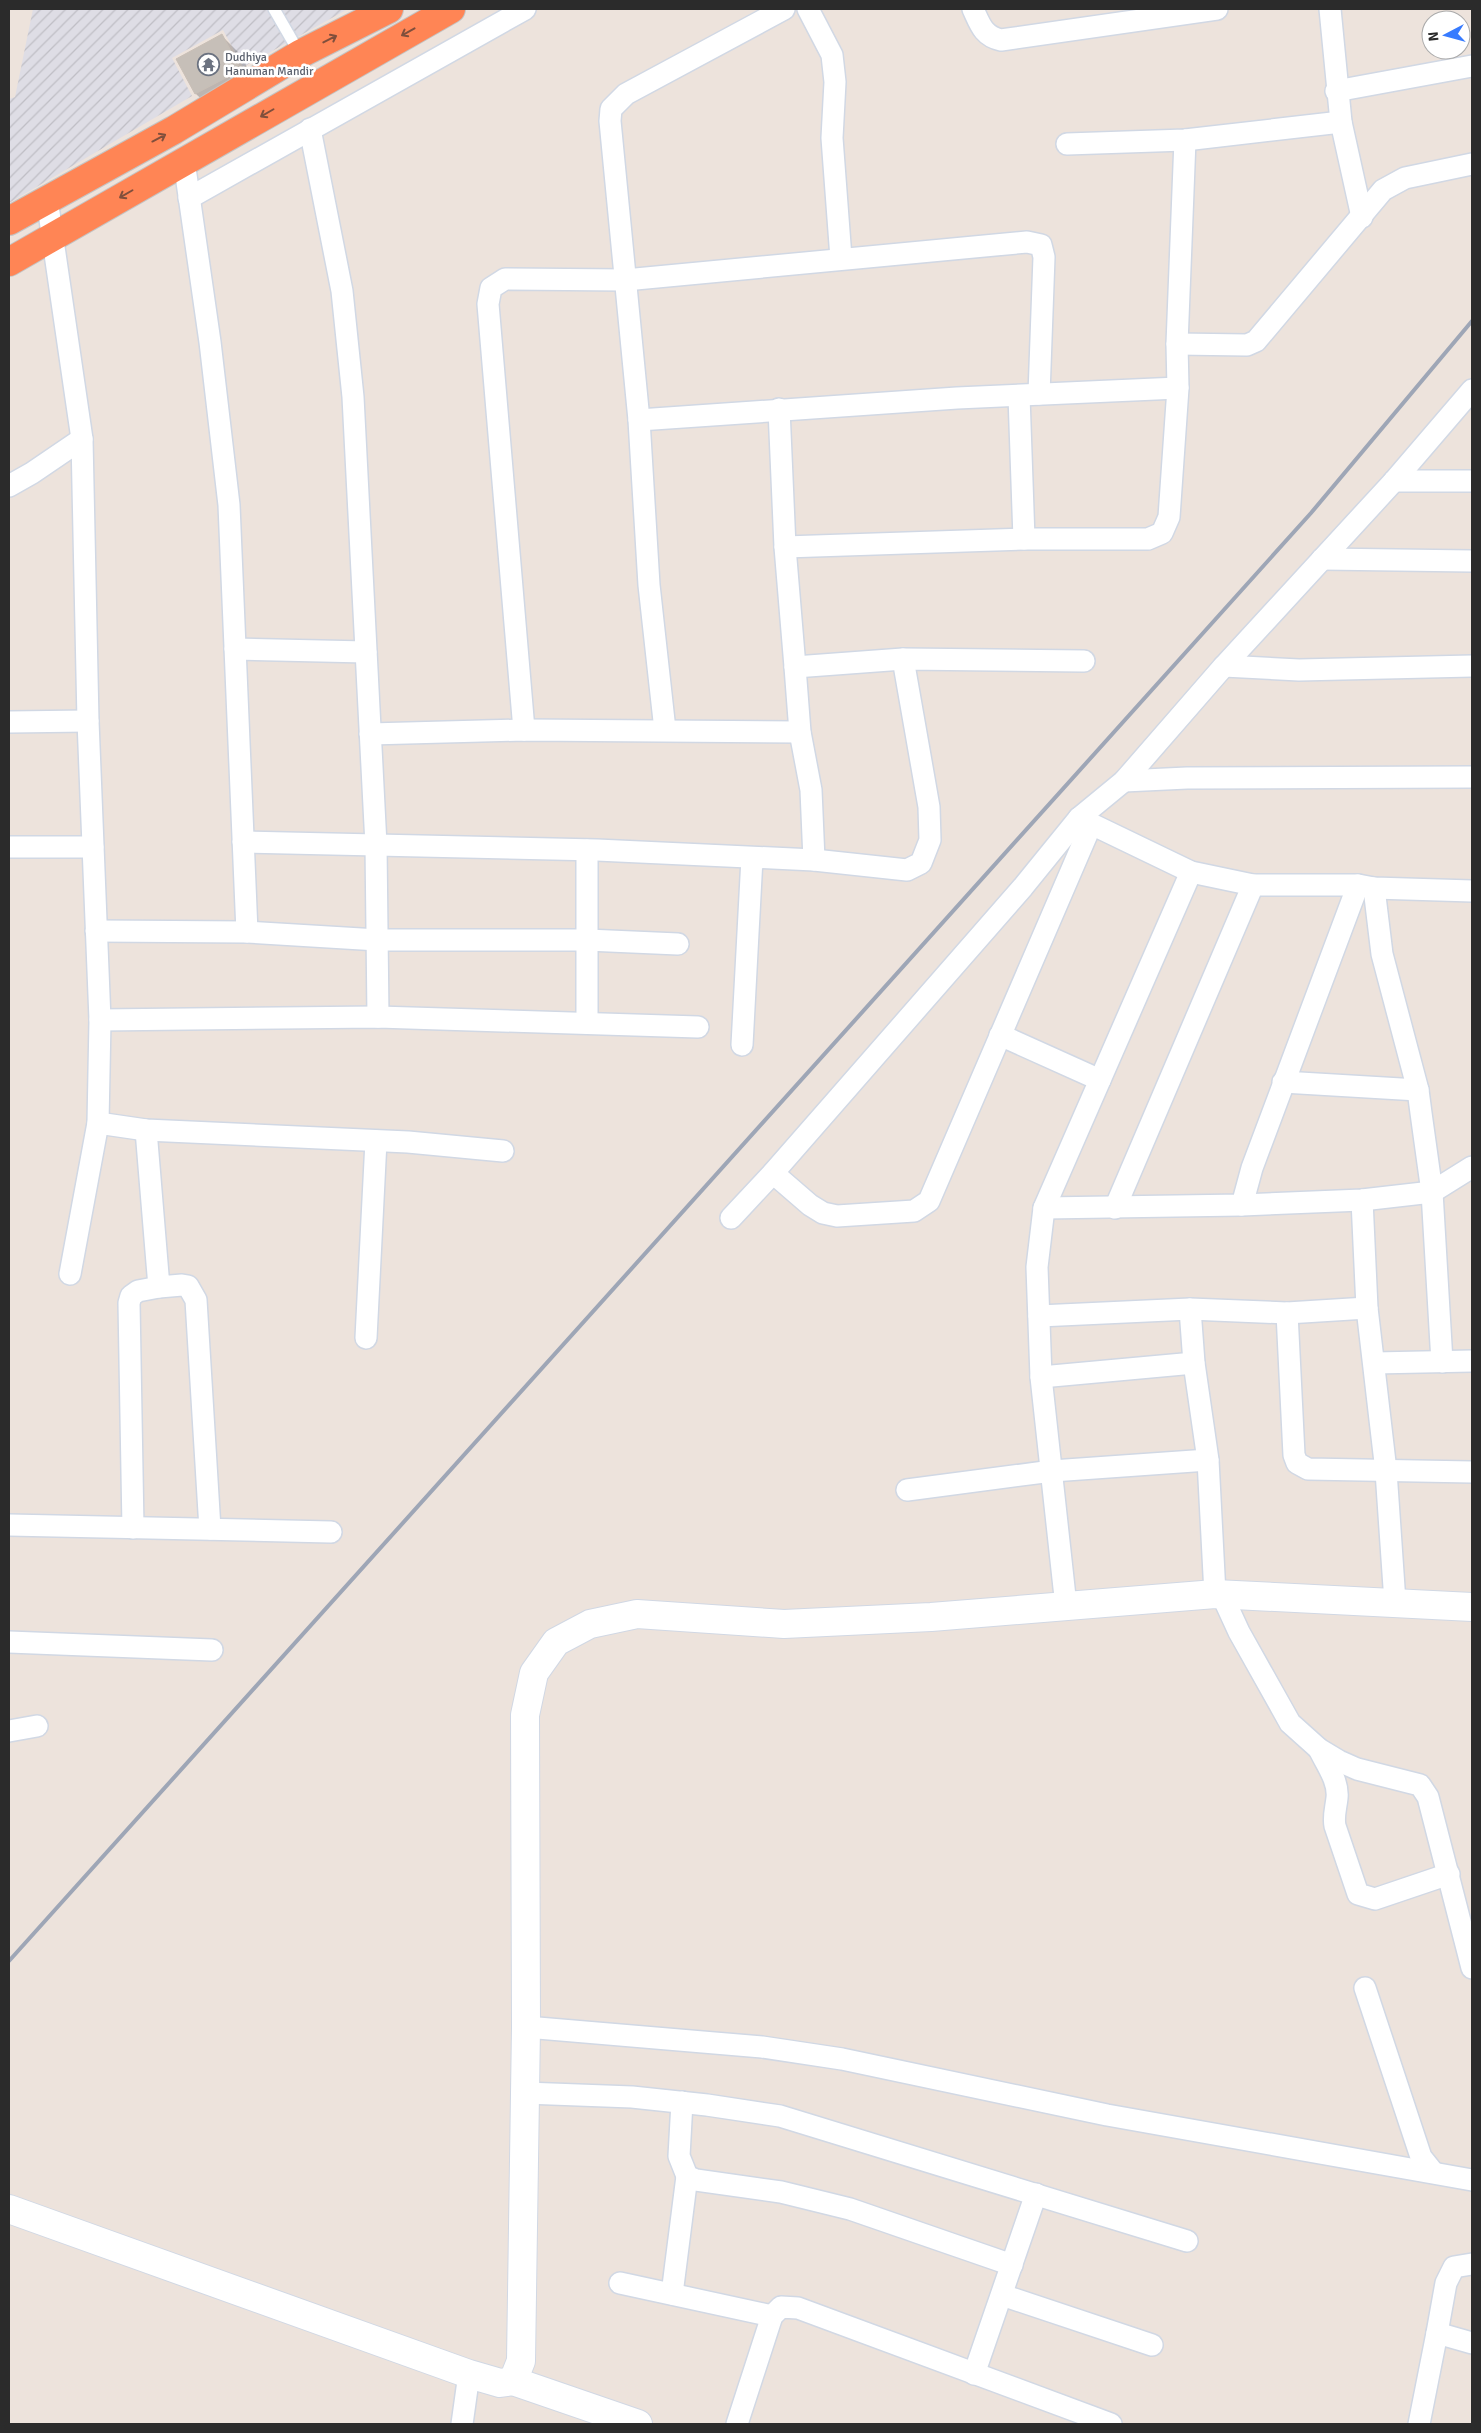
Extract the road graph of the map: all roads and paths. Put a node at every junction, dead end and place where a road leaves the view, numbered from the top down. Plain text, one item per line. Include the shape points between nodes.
1 (274, 9) edge
2 (389, 9) edge
3 (451, 9) edge
4 (525, 9) edge
5 (784, 9) edge
6 (808, 9) edge
7 (973, 9) edge
8 (1330, 9) edge
9 (1208, 10) edge
10 (300, 54) junction
11 (1472, 66) edge
12 (1336, 92) junction
13 (1341, 122) junction
14 (310, 129) junction
15 (1185, 140) junction
16 (1068, 144) dead end
17 (184, 160) junction
18 (1472, 164) edge
19 (188, 198) junction
20 (47, 199) junction
21 (1362, 216) junction
22 (9, 221) edge
23 (52, 237) junction
24 (841, 258) junction
25 (9, 262) edge
26 (625, 280) junction
27 (1177, 344) junction
28 (1178, 388) junction
29 (1472, 390) edge
30 (1029, 395) junction
31 (779, 409) junction
32 (639, 420) junction
33 (82, 439) junction
34 (1394, 481) junction
35 (1472, 481) edge
36 (9, 486) edge
37 (1024, 539) junction
38 (786, 547) junction
39 (1322, 559) junction
40 (1472, 562) edge
41 (235, 649) junction
42 (366, 652) junction
43 (903, 660) junction
44 (1084, 660) dead end
45 (1224, 666) junction
46 (1472, 666) edge
47 (795, 667) junction
48 (88, 721) junction
49 (9, 722) edge
50 (524, 730) junction
51 (665, 730) junction
52 (800, 732) junction
53 (370, 734) junction
54 (1472, 777) edge
55 (1124, 781) junction
56 (1085, 822) junction
57 (243, 842) junction
58 (376, 845) junction
59 (9, 847) edge
60 (93, 847) junction
61 (587, 850) junction
62 (752, 858) junction
63 (814, 860) junction
64 (1191, 872) junction
65 (1253, 885) junction
66 (1366, 886) junction
67 (1471, 895) edge
68 (96, 931) junction
69 (247, 932) junction
70 (378, 940) junction
71 (587, 940) junction
72 (678, 944) dead end
73 (378, 1017) junction
74 (100, 1020) junction
75 (587, 1023) junction
76 (698, 1027) dead end
77 (1000, 1035) junction
78 (742, 1045) dead end
79 (1100, 1080) junction
80 (1283, 1082) junction
81 (1418, 1090) junction
82 (98, 1123) junction
83 (146, 1130) junction
84 (376, 1141) junction
85 (502, 1151) dead end
86 (1472, 1167) edge
87 (773, 1173) junction
88 (1432, 1192) junction
89 (1362, 1200) junction
90 (1242, 1206) junction
91 (1044, 1208) junction
92 (1115, 1208) junction
93 (731, 1218) dead end
94 (70, 1274) dead end
95 (159, 1287) junction
96 (1367, 1308) junction
97 (1190, 1309) junction
98 (1287, 1312) junction
99 (1039, 1316) junction
100 (366, 1338) dead end
101 (1472, 1361) edge
102 (1442, 1362) junction
103 (1194, 1363) junction
104 (1374, 1363) junction
105 (1041, 1377) junction
106 (1208, 1460) junction
107 (1052, 1471) junction
108 (1386, 1471) junction
109 (1472, 1472) edge
110 (907, 1490) dead end
111 (9, 1525) edge
112 (133, 1528) junction
113 (210, 1529) junction
114 (331, 1532) dead end
115 (1218, 1594) junction
116 (1395, 1602) junction
117 (1066, 1606) junction
118 (1472, 1607) edge
119 (9, 1642) edge
120 (212, 1650) dead end
121 (37, 1726) dead end
122 (9, 1731) edge
123 (1319, 1749) junction
124 (1449, 1874) junction
125 (1472, 1968) edge
126 (1365, 1988) dead end
127 (526, 2027) junction
128 (525, 2094) junction
129 (682, 2102) junction
130 (1433, 2172) junction
131 (687, 2176) junction
132 (1472, 2180) edge
133 (1036, 2194) junction
134 (9, 2209) edge
135 (1187, 2241) dead end
136 (1472, 2264) edge
137 (1012, 2265) junction
138 (620, 2283) dead end
139 (672, 2294) junction
140 (1002, 2295) junction
141 (772, 2316) junction
142 (1437, 2333) junction
143 (1472, 2343) edge
144 (1152, 2344) dead end
145 (469, 2374) junction
146 (974, 2374) junction
147 (513, 2381) junction
148 (462, 2424) edge
149 (638, 2424) edge
150 (736, 2424) edge
151 (1111, 2424) edge
152 (1419, 2424) edge

1 - 10 lane
10 -> 2 highway
3 -> 17 highway
4 - 14 street
5 - 26 street via 626,94 611,109
6 - 24 street via 832,55 835,82 832,138
7 - 9 street via 983,32 1001,40
8 - 12 street
20 -> 10 highway via 174,130
11 - 12 street
12 - 13 street
13 - 15 street
13 - 21 street
14 - 19 street
14 - 42 street via 342,291 353,397
15 - 16 street
15 - 27 street
17 - 19 street
17 -> 23 highway
18 - 21 street via 1405,178 1382,190
19 - 41 street via 210,342 229,505
20 - 22 highway
20 - 23 street
21 - 27 street via 1256,341 1247,345
23 - 25 highway
23 - 33 street
24 - 26 street
24 - 30 street via 1028,242 1041,245 1044,257
26 - 32 street
26 - 50 street via 505,279 491,288 488,304
27 - 28 street
28 - 30 street
28 - 37 street via 1169,517 1162,533 1148,539
29 - 34 street
30 - 31 street
30 - 37 street
31 - 32 street
31 - 38 street
32 - 51 street via 649,585
33 - 36 street
33 - 48 street
34 - 35 street
34 - 39 street
37 - 38 street
38 - 47 street
39 - 40 street
39 - 45 street
41 - 42 street
41 - 57 street
42 - 53 street
43 - 44 street
43 - 47 street
43 - 63 street via 929,807 930,840 921,863 906,870
45 - 46 street via 1298,670
45 - 55 street
47 - 52 street
48 - 49 street
48 - 60 street
50 - 51 street
50 - 53 street
51 - 52 street
52 - 63 street via 811,790
53 - 58 street
54 - 55 street
55 - 56 street
56 - 64 street
56 - 77 street
56 - 87 street via 1016,894
57 - 58 street
57 - 69 street
58 - 61 street
58 - 70 street
59 - 60 street
60 - 68 street
61 - 62 street
61 - 71 street
62 - 63 street
62 - 78 street
64 - 65 street
64 - 79 street
65 - 66 street
65 - 92 street
66 - 67 street
66 - 80 street
66 - 81 street
68 - 69 street
68 - 74 street
69 - 70 street
70 - 71 street
70 - 73 street
71 - 72 street
71 - 75 street
73 - 74 street
73 - 75 street
74 - 82 street
75 - 76 street
77 - 79 street
77 - 87 street via 929,1201 914,1211 837,1216 823,1213
79 - 91 street
80 - 81 street
80 - 90 street
81 - 88 street
82 - 83 street
82 - 94 street
83 - 84 street
83 - 95 street
84 - 85 street
84 - 100 street
86 - 88 street
87 - 93 street
88 - 89 street
88 - 102 street
89 - 90 street
89 - 96 street
90 - 92 street
91 - 92 street
91 - 99 street via 1037,1267
95 - 112 street via 138,1291 131,1296 129,1303
95 - 113 street via 188,1286 196,1300
96 - 98 street
96 - 104 street
97 - 98 street
97 - 99 street
97 - 103 street
98 - 108 street via 1296,1463 1308,1469
99 - 105 street
101 - 102 street
102 - 104 street
103 - 105 street
103 - 106 street
104 - 108 street
105 - 107 street
106 - 107 street
106 - 115 street
107 - 110 street
107 - 117 street
108 - 109 street
108 - 116 street
111 - 112 street
112 - 113 street
113 - 114 street
115 - 116 main road
115 - 117 main road
115 - 123 street via 1290,1724
116 - 118 main road
117 - 127 main road via 784,1624 637,1614 590,1624 556,1642 534,1673 525,1715
119 - 120 street
121 - 122 street
123 - 124 street via 1357,1769 1420,1786 1428,1797
123 - 124 street via 1337,1786 1333,1817 1358,1894 1376,1899
124 - 125 street
126 - 130 street via 1421,2157
127 - 128 main road
127 - 130 street via 670,2037 824,2056 1107,2115
128 - 129 street
128 - 147 main road via 521,2360
129 - 131 street via 679,2156
129 - 133 street via 780,2116
130 - 132 street
131 - 137 street via 781,2192 850,2209
131 - 139 street
133 - 135 street
133 - 137 street
134 - 145 main road
136 - 142 street via 1454,2267 1446,2283
137 - 140 street
138 - 139 street
139 - 141 street
140 - 144 street
140 - 146 street
141 - 146 street via 781,2307 798,2308
141 - 150 street
142 - 143 street
142 - 152 street
145 - 147 main road via 500,2382
145 - 148 street
146 - 151 street
147 - 149 main road

